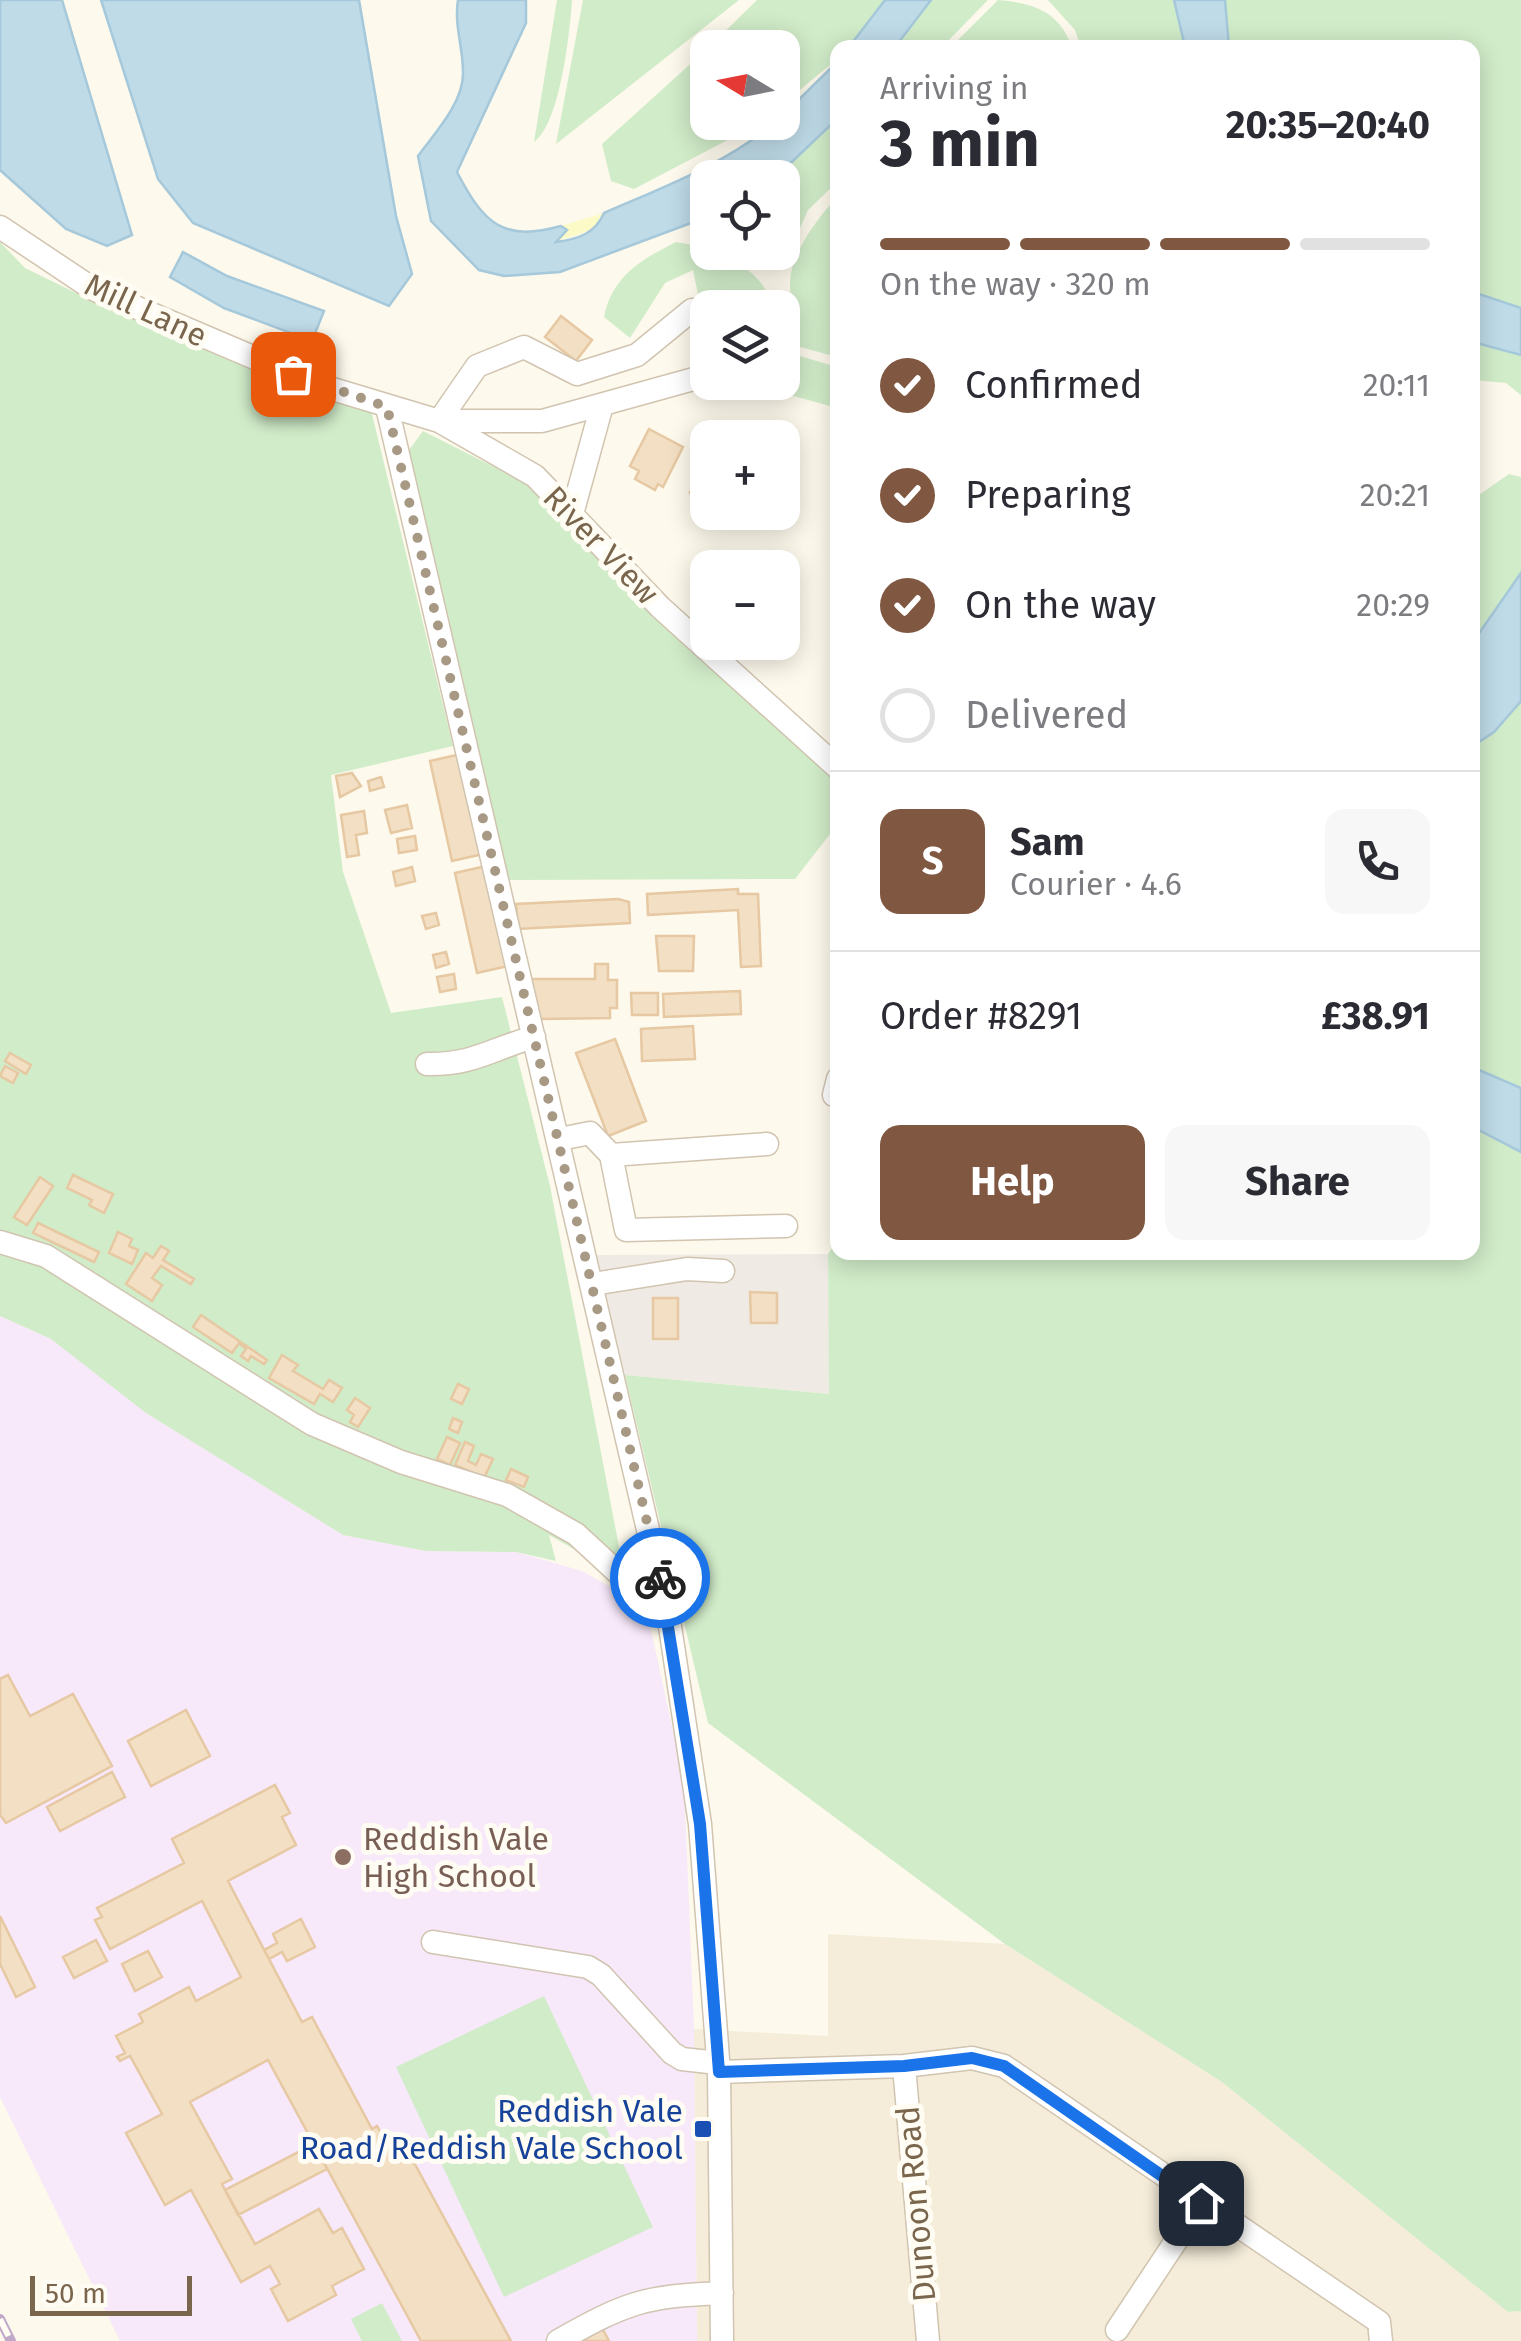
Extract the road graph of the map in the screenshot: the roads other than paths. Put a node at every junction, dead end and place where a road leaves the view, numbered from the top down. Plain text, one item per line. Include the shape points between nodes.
1 (0, 227) edge
2 (690, 312) edge
3 (690, 380) edge
4 (602, 405) junction
5 (387, 407) junction
6 (439, 421) junction
7 (572, 514) junction
8 (830, 761) edge
9 (534, 1037) junction
10 (427, 1064) dead end
11 (560, 1139) junction
12 (767, 1144) dead end
13 (611, 1155) junction
14 (786, 1226) dead end
15 (0, 1242) edge
16 (723, 1272) dead end
17 (593, 1284) junction
18 (669, 1620) junction
19 (433, 1942) dead end
20 (904, 2066) junction
21 (719, 2068) junction
22 (1201, 2203) junction
23 (722, 2293) junction
24 (1117, 2330) dead end
25 (558, 2341) edge
26 (722, 2341) edge
27 (928, 2341) edge
28 (1381, 2341) edge

1 - 5 street, Mill Lane via 93,289 316,384
2 - 6 street via 637,355 577,374 524,348 476,366
3 - 4 street, Mill Lane
4 - 6 street, Mill Lane via 542,421
4 - 7 street
5 - 6 street, Mill Lane
5 - 9 street
6 - 7 street, River View via 513,460
7 - 8 street, River View via 660,607
9 - 10 street via 464,1065
9 - 11 street
11 - 13 street via 590,1133
11 - 17 street
12 - 13 street
13 - 14 street via 626,1230
15 - 18 street via 46,1256 312,1424 400,1462 507,1495 576,1534
16 - 17 street via 686,1269
17 - 18 street
18 - 21 street via 700,1824
19 - 21 street via 588,1967 672,2053
20 - 21 street
20 - 22 street via 972,2058 1004,2066
20 - 27 street, Dunoon Road
21 - 23 street
22 - 24 street
22 - 28 street via 1379,2322
23 - 25 street via 663,2295 620,2306
23 - 26 street

